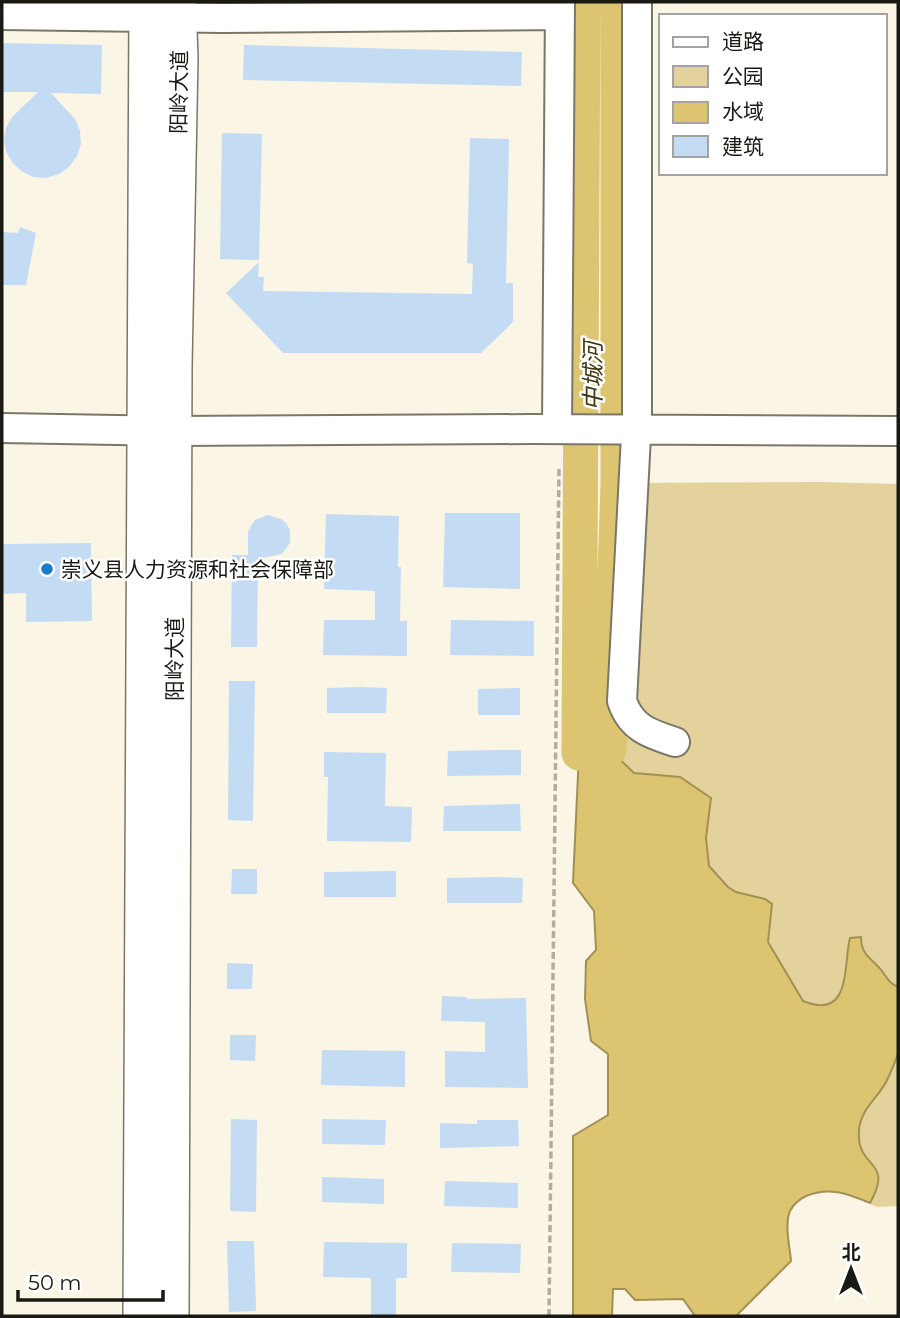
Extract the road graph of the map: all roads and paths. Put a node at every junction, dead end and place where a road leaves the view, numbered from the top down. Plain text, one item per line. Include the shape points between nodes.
1 (637, 2) edge
2 (560, 8) edge
3 (162, 9) edge
4 (2, 15) edge
5 (2, 429) edge
6 (565, 429) junction
7 (629, 429) junction
8 (160, 431) junction
9 (898, 431) edge
10 (559, 467) dead end
11 (675, 742) dead end
12 (141, 1316) edge
13 (171, 1316) edge
14 (549, 1316) edge

1 - 7 street
2 - 3 street
2 - 6 street
3 - 4 street
3 - 8 main road, 阳岭大道 via 180,58
5 - 8 street
6 - 7 street
6 - 8 street
7 - 9 street
7 - 11 street via 622,701 627,716 640,727
8 - 12 main road, 阳岭大道
8 - 13 main road, 阳岭大道
10 - 14 path

